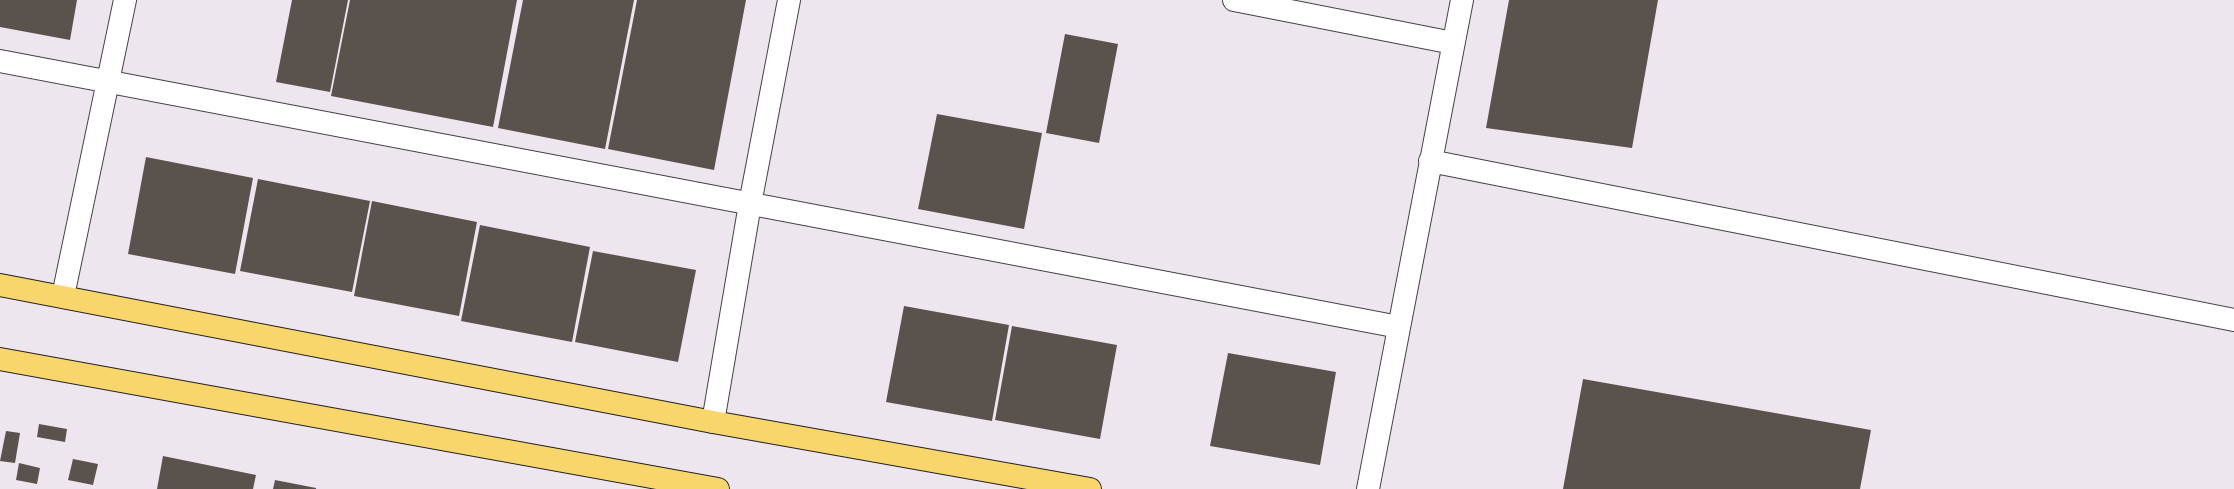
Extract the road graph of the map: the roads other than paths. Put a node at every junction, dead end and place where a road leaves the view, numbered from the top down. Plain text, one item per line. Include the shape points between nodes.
1 (125, 0) edge
2 (789, 0) edge
3 (1234, 0) edge
4 (1462, 0) edge
5 (1453, 43) junction
6 (0, 62) edge
7 (109, 82) junction
8 (1430, 161) junction
9 (750, 204) junction
10 (0, 286) edge
11 (63, 296) junction
12 (2234, 320) edge
13 (1399, 327) junction
14 (0, 360) edge
15 (713, 422) junction
16 (718, 489) edge
17 (1090, 489) edge
18 (1368, 489) edge

1 - 7 street
2 - 9 street
3 - 5 street
4 - 5 street
5 - 8 street
6 - 7 street
7 - 9 street
7 - 11 street
8 - 12 street
8 - 13 street
9 - 13 street
9 - 15 street
10 - 11 main road
11 - 15 main road
13 - 18 street
14 - 16 main road
15 - 17 main road

